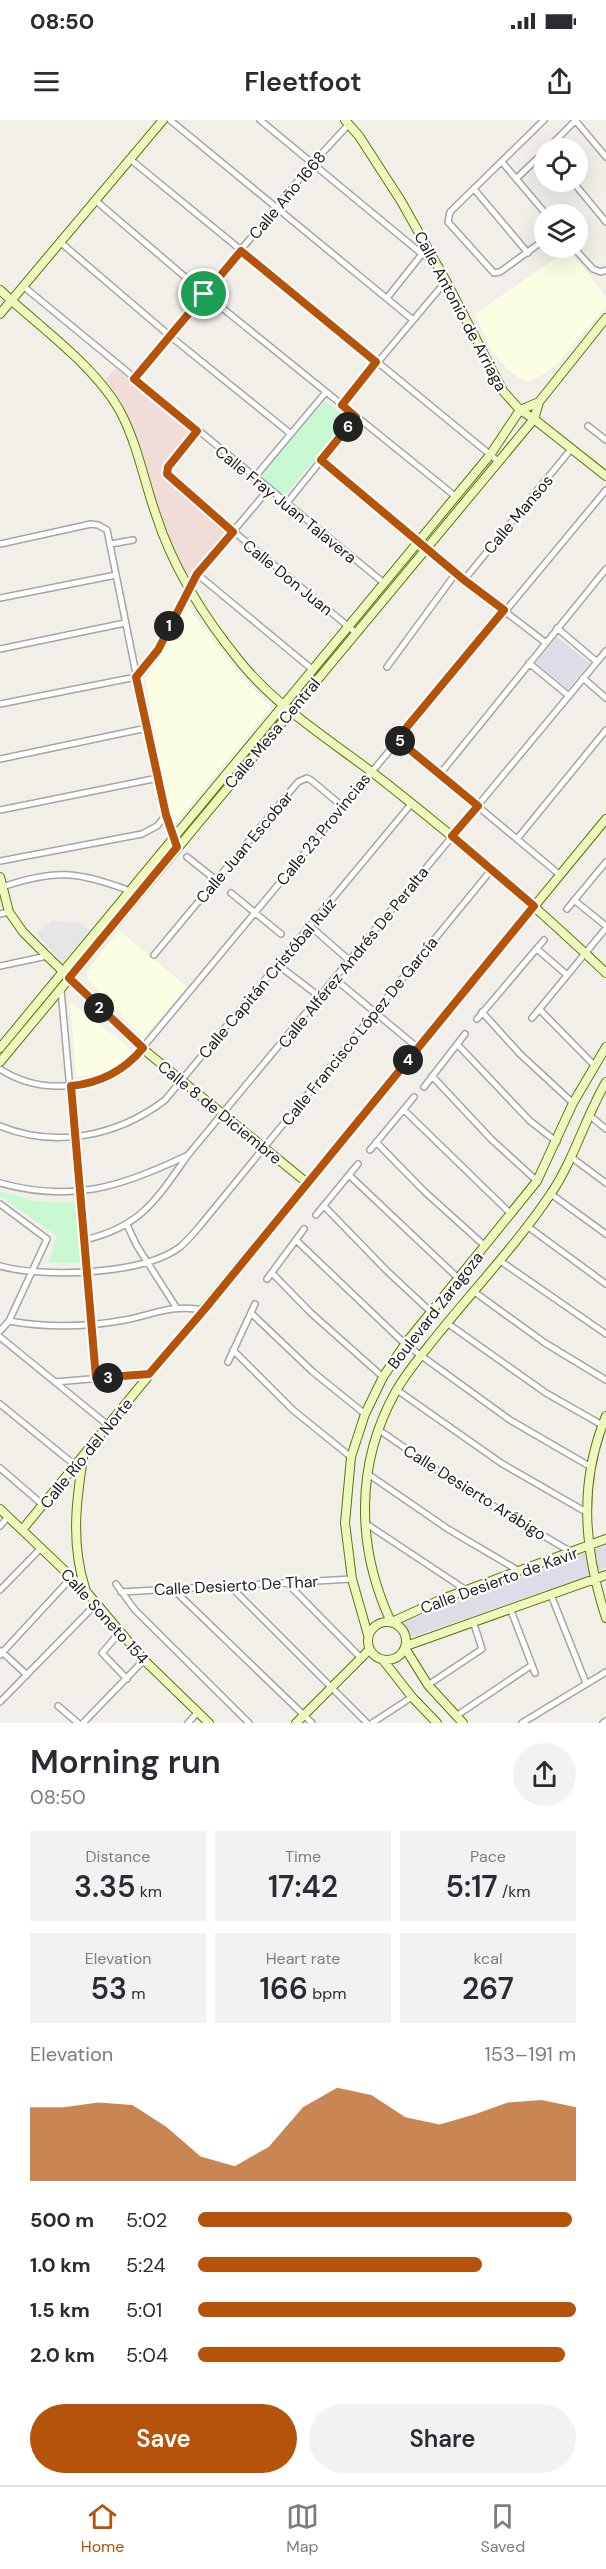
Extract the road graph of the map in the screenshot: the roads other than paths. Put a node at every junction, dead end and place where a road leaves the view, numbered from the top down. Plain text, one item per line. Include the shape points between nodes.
1 (163, 120) edge
2 (170, 120) edge
3 (260, 120) edge
4 (544, 120) edge
5 (576, 120) edge
6 (347, 122) edge
7 (558, 138) edge
8 (606, 157) edge
9 (130, 159) junction
10 (502, 162) junction
11 (534, 162) edge
12 (312, 164) junction
13 (517, 178) junction
14 (474, 189) junction
15 (581, 192) edge
16 (95, 200) junction
17 (538, 204) edge
18 (277, 206) junction
19 (606, 222) edge
20 (60, 242) junction
21 (534, 248) edge
22 (241, 251) junction
23 (528, 253) junction
24 (422, 254) junction
25 (583, 258) edge
26 (435, 262) junction
27 (604, 271) edge
28 (446, 281) junction
29 (23, 286) junction
30 (0, 290) edge
31 (204, 294) junction
32 (387, 298) junction
33 (11, 300) junction
34 (0, 314) edge
35 (606, 318) edge
36 (412, 320) junction
37 (170, 336) junction
38 (376, 362) junction
39 (134, 379) junction
40 (326, 392) junction
41 (539, 402) junction
42 (342, 405) junction
43 (519, 410) junction
44 (356, 417) junction
45 (534, 419) junction
46 (588, 426) dead end
47 (197, 431) junction
48 (291, 434) junction
49 (605, 437) edge
50 (572, 448) junction
51 (490, 454) junction
52 (321, 460) junction
53 (498, 461) junction
54 (606, 476) edge
55 (254, 478) junction
56 (606, 489) edge
57 (268, 490) junction
58 (455, 496) junction
59 (286, 504) junction
60 (233, 532) junction
61 (132, 540) dead end
62 (418, 540) junction
63 (0, 544) edge
64 (111, 544) junction
65 (427, 548) junction
66 (606, 569) edge
67 (456, 573) junction
68 (197, 574) junction
69 (116, 575) junction
70 (464, 580) junction
71 (384, 582) junction
72 (188, 589) junction
73 (0, 598) edge
74 (504, 610) junction
75 (125, 623) junction
76 (557, 628) junction
77 (352, 629) junction
78 (546, 643) junction
79 (0, 649) edge
80 (606, 651) edge
81 (597, 662) junction
82 (529, 663) junction
83 (387, 667) dead end
84 (313, 670) junction
85 (136, 677) junction
86 (584, 678) junction
87 (569, 696) junction
88 (606, 698) edge
89 (0, 704) edge
90 (285, 705) junction
91 (291, 711) junction
92 (147, 728) junction
93 (606, 730) edge
94 (397, 739) junction
95 (0, 759) edge
96 (371, 771) junction
97 (440, 774) junction
98 (158, 778) junction
99 (412, 803) junction
100 (342, 806) junction
101 (478, 806) junction
102 (0, 810) edge
103 (166, 815) junction
104 (606, 819) edge
105 (452, 836) junction
106 (174, 837) junction
107 (517, 839) junction
108 (177, 847) junction
109 (187, 857) dead end
110 (0, 861) edge
111 (606, 862) edge
112 (492, 869) junction
113 (560, 875) junction
114 (0, 877) edge
115 (216, 880) junction
116 (2, 887) junction
117 (130, 891) junction
118 (231, 893) dead end
119 (574, 900) junction
120 (534, 906) junction
121 (567, 909) dead end
122 (9, 912) junction
123 (255, 912) junction
124 (0, 914) edge
125 (310, 926) junction
126 (606, 927) edge
127 (281, 934) dead end
128 (544, 940) dead end
129 (537, 949) junction
130 (585, 953) junction
131 (154, 955) dead end
132 (46, 956) junction
133 (350, 961) junction
134 (278, 964) junction
135 (0, 966) edge
136 (606, 973) edge
137 (567, 975) junction
138 (66, 976) junction
139 (335, 979) junction
140 (61, 988) junction
141 (320, 998) junction
142 (540, 1010) junction
143 (375, 1012) junction
144 (482, 1012) junction
145 (532, 1018) dead end
146 (477, 1019) dead end
147 (465, 1034) dead end
148 (457, 1044) junction
149 (606, 1047) edge
150 (0, 1048) edge
151 (143, 1048) junction
152 (418, 1048) junction
153 (0, 1062) edge
154 (594, 1065) junction
155 (0, 1070) edge
156 (432, 1076) junction
157 (182, 1080) junction
158 (606, 1082) edge
159 (71, 1086) junction
160 (424, 1087) dead end
161 (414, 1098) dead end
162 (573, 1102) junction
163 (404, 1110) junction
164 (224, 1115) junction
165 (589, 1115) junction
166 (0, 1126) edge
167 (606, 1129) edge
168 (75, 1138) junction
169 (376, 1142) junction
170 (557, 1142) junction
171 (264, 1148) junction
172 (370, 1150) dead end
173 (188, 1155) junction
174 (572, 1157) junction
175 (358, 1164) dead end
176 (349, 1175) junction
177 (537, 1181) junction
178 (306, 1182) junction
179 (0, 1183) edge
180 (606, 1183) edge
181 (80, 1192) junction
182 (551, 1194) junction
183 (0, 1204) edge
184 (324, 1206) junction
185 (511, 1214) junction
186 (316, 1215) dead end
187 (127, 1225) junction
188 (527, 1226) junction
189 (304, 1229) dead end
190 (606, 1234) edge
191 (84, 1240) junction
192 (296, 1240) junction
193 (485, 1246) junction
194 (499, 1260) junction
195 (147, 1261) junction
196 (0, 1266) edge
197 (31, 1272) junction
198 (87, 1272) junction
199 (272, 1273) junction
200 (458, 1278) junction
201 (267, 1279) dead end
202 (606, 1284) edge
203 (473, 1291) junction
204 (255, 1304) dead end
205 (176, 1307) junction
206 (204, 1310) junction
207 (431, 1312) junction
208 (251, 1313) junction
209 (9, 1321) junction
210 (447, 1323) junction
211 (92, 1325) junction
212 (0, 1331) edge
213 (606, 1334) edge
214 (0, 1337) edge
215 (405, 1344) junction
216 (233, 1350) junction
217 (421, 1356) junction
218 (228, 1362) dead end
219 (149, 1374) junction
220 (383, 1377) junction
221 (96, 1378) junction
222 (606, 1380) edge
223 (55, 1382) junction
224 (396, 1390) junction
225 (0, 1404) edge
226 (365, 1414) junction
227 (606, 1416) edge
228 (602, 1425) junction
229 (109, 1426) junction
230 (379, 1430) junction
231 (84, 1457) junction
232 (351, 1457) junction
233 (76, 1466) junction
234 (591, 1467) junction
235 (0, 1468) edge
236 (368, 1474) junction
237 (43, 1505) junction
238 (0, 1509) edge
239 (586, 1512) junction
240 (8, 1517) junction
241 (365, 1523) junction
242 (0, 1526) edge
243 (22, 1530) junction
244 (606, 1539) edge
245 (41, 1548) junction
246 (588, 1548) junction
247 (572, 1553) junction
248 (519, 1571) junction
249 (606, 1575) edge
250 (72, 1577) junction
251 (352, 1579) junction
252 (594, 1580) junction
253 (286, 1582) junction
254 (116, 1584) dead end
255 (230, 1586) junction
256 (0, 1590) edge
257 (85, 1590) junction
258 (174, 1590) junction
259 (466, 1590) junction
260 (121, 1592) junction
261 (551, 1595) junction
262 (96, 1604) junction
263 (510, 1608) junction
264 (606, 1618) edge
265 (473, 1621) junction
266 (391, 1622) junction
267 (120, 1632) junction
268 (368, 1635) junction
269 (405, 1647) junction
270 (369, 1650) junction
271 (1, 1652) edge
272 (361, 1658) junction
273 (144, 1660) junction
274 (382, 1660) junction
275 (532, 1665) junction
276 (535, 1672) dead end
277 (606, 1672) edge
278 (27, 1675) junction
279 (127, 1679) junction
280 (586, 1683) junction
281 (428, 1685) junction
282 (332, 1687) junction
283 (412, 1697) junction
284 (0, 1702) edge
285 (58, 1706) dead end
286 (198, 1712) junction
287 (304, 1715) junction
288 (456, 1716) junction
289 (78, 1723) edge
290 (83, 1723) edge
291 (188, 1723) edge
292 (209, 1723) edge
293 (249, 1723) edge
294 (296, 1723) edge
295 (312, 1723) edge
296 (367, 1723) edge
297 (372, 1723) edge
298 (437, 1723) edge
299 (463, 1723) edge
300 (522, 1723) edge

1 - 9 main road
2 - 18 street
3 - 12 street
4 - 10 street
5 - 7 street
5 - 8 street
6 - 12 street, Calle Año 1668
6 - 26 main road, Calle Antonio de Arriaga via 379,167
9 - 16 main road
9 - 22 street
10 - 13 street
10 - 14 street
11 - 13 street
12 - 18 street, Calle Año 1668
12 - 24 street
13 - 17 street
14 - 23 street
14 - 23 street via 450,212 448,222 490,272 500,272
15 - 19 street
16 - 20 main road
16 - 31 street
18 - 22 street, Calle Año 1668
18 - 32 street
20 - 29 main road
20 - 37 street
21 - 23 street
22 - 31 street, Calle Año 1668
22 - 38 street
24 - 26 street
24 - 32 street
25 - 27 street via 593,269
26 - 28 main road, Calle Antonio de Arriaga
28 - 36 street
28 - 43 main road, Calle Antonio de Arriaga via 497,381
29 - 33 main road
29 - 39 street, Calle Fray Juan Talavera
30 - 33 main road
31 - 37 street, Calle Año 1668
31 - 40 street
32 - 36 street
33 - 34 main road
33 - 72 main road via 82,364 120,412 161,531
35 - 41 main road, Calle Mesa Central
36 - 38 street
37 - 39 street, Calle Año 1668
37 - 48 street
38 - 42 street
38 - 51 street
39 - 47 street, Calle Fray Juan Talavera
40 - 42 street
40 - 48 street
41 - 43 main road, Calle Mesa Central
41 - 45 main road, Calle Mesa Central
42 - 44 street
43 - 45 main road, Calle Antonio de Arriaga
43 - 51 main road, Calle Mesa Central
44 - 52 street
44 - 58 street
45 - 50 main road, Calle Antonio de Arriaga
45 - 53 main road, Calle Mesa Central
46 - 49 street
47 - 55 street, Calle Fray Juan Talavera
47 - 60 street, Calle Don Juan via 168,467 167,474
48 - 55 street
50 - 54 main road, Calle Antonio de Arriaga
50 - 70 street, Calle Mansos
51 - 53 street
51 - 58 main road, Calle Mesa Central
52 - 59 street
52 - 62 street
53 - 65 main road, Calle Mesa Central
55 - 57 street, Calle Fray Juan Talavera
56 - 74 street, Calle 23 Provincias
57 - 59 street, Calle Fray Juan Talavera
57 - 60 street
58 - 62 main road, Calle Mesa Central
59 - 71 street, Calle Fray Juan Talavera
60 - 68 street
60 - 77 street, Calle Don Juan
61 - 64 street
62 - 65 street
62 - 71 main road, Calle Mesa Central
63 - 64 street via 91,524 107,530
64 - 69 street
65 - 67 street
65 - 77 main road, Calle Mesa Central
66 - 76 street
67 - 70 street
67 - 83 street
68 - 72 street
68 - 84 street
69 - 73 street
69 - 75 street
70 - 74 street
71 - 77 main road, Calle Mesa Central
72 - 85 street via 158,650
72 - 90 main road via 244,667
74 - 78 street
74 - 94 street, Calle 23 Provincias
75 - 79 street
75 - 85 street
76 - 78 street
76 - 81 street
77 - 84 main road, Calle Mesa Central
77 - 91 main road, Calle Mesa Central
78 - 82 street
80 - 81 street, Calle Alférez Andrés De Peralta
81 - 86 street, Calle Alférez Andrés De Peralta
82 - 87 street
82 - 97 street
84 - 90 main road, Calle Mesa Central
85 - 89 street
85 - 92 street
86 - 87 street, Calle Alférez Andrés De Peralta
86 - 88 street
87 - 101 street, Calle Alférez Andrés De Peralta
90 - 91 main road
90 - 106 main road, Calle Mesa Central
91 - 96 main road
91 - 108 main road, Calle Mesa Central
92 - 95 street
92 - 98 street
93 - 107 street
94 - 96 street, Calle 23 Provincias
94 - 97 street
96 - 99 main road
96 - 100 street, Calle 23 Provincias
97 - 101 street
98 - 102 street
98 - 103 street
99 - 105 main road
99 - 125 street, Calle Capitán Cristóbal Ruíz
100 - 115 street, Calle Juan Escobar via 311,780 303,779
100 - 123 street, Calle 23 Provincias
101 - 105 street, Calle Alférez Andrés De Peralta
101 - 107 street
103 - 106 street
103 - 110 street via 157,826 142,834
104 - 113 main road, Calle Río del Norte
105 - 112 main road
105 - 133 street, Calle Alférez Andrés De Peralta
106 - 108 street
106 - 117 main road, Calle Mesa Central
107 - 113 street
108 - 138 main road, Calle Mesa Central
109 - 115 street
111 - 119 street
112 - 120 main road
112 - 143 street, Calle Francisco López De García
113 - 120 main road, Calle Río del Norte
114 - 116 main road, Calle 8 de Diciembre
115 - 131 street, Calle Juan Escobar
116 - 117 street via 63,873
116 - 122 main road, Calle 8 de Diciembre
117 - 138 main road, Calle Mesa Central
118 - 123 street
119 - 121 street
119 - 126 street
120 - 130 main road
120 - 152 main road, Calle Río del Norte
122 - 124 street
122 - 132 main road, Calle 8 de Diciembre
123 - 127 street
123 - 151 street, Calle 23 Provincias
125 - 133 street
125 - 134 street, Calle Capitán Cristóbal Ruíz
126 - 130 street
128 - 129 street
129 - 137 street
129 - 144 street
130 - 136 main road
130 - 137 street
132 - 135 street
132 - 138 main road, Calle 8 de Diciembre
133 - 139 street, Calle Alférez Andrés De Peralta
134 - 141 street
134 - 157 street, Calle Capitán Cristóbal Ruíz
137 - 142 street
138 - 140 main road, Calle Mesa Central
138 - 150 main road, Calle Mesa Central
138 - 151 main road, Calle 8 de Diciembre
139 - 141 street, Calle Alférez Andrés De Peralta
139 - 143 street
140 - 153 main road, Calle Mesa Central
140 - 159 street
141 - 164 street, Calle Alférez Andrés De Peralta
142 - 145 street
142 - 154 street
143 - 152 street
143 - 171 street, Calle Francisco López De García
144 - 146 street
144 - 162 street via 520,1054
147 - 148 street
148 - 156 street
148 - 170 street via 530,1121
149 - 154 main road, Boulevard Zaragoza
151 - 157 main road, Calle 8 de Diciembre
151 - 159 street, Calle 23 Provincias via 130,1064 109,1076
152 - 178 main road, Calle Río del Norte
154 - 162 main road, Boulevard Zaragoza
155 - 159 street, Calle 23 Provincias via 37,1084
156 - 160 street
156 - 177 street
157 - 164 main road, Calle 8 de Diciembre
157 - 168 street, Calle Capitán Cristóbal Ruíz via 165,1100 141,1117
158 - 165 main road, Boulevard Zaragoza
159 - 168 street
161 - 163 street
162 - 170 main road, Boulevard Zaragoza
163 - 169 street
163 - 185 street
164 - 171 main road, Calle 8 de Diciembre
164 - 173 street, Calle Alférez Andrés De Peralta
165 - 167 street
165 - 174 main road, Boulevard Zaragoza
166 - 168 street, Calle Capitán Cristóbal Ruíz via 45,1138
168 - 181 street
169 - 172 street
169 - 193 street
170 - 177 main road, Boulevard Zaragoza
171 - 178 main road, Calle 8 de Diciembre
171 - 195 street, Calle Francisco López De García via 189,1239 179,1248
173 - 181 street via 121,1184
173 - 187 street, Calle Alférez Andrés De Peralta via 158,1197
174 - 180 street
174 - 182 main road, Boulevard Zaragoza
175 - 176 street
176 - 184 street
176 - 200 street
177 - 185 main road, Boulevard Zaragoza
178 - 206 main road, Calle Río del Norte
179 - 181 street via 32,1190
181 - 191 street
182 - 188 main road, Boulevard Zaragoza
182 - 190 street
183 - 197 street via 47,1239
184 - 186 street
184 - 207 street
185 - 193 main road, Boulevard Zaragoza
187 - 191 street, Calle Alférez Andrés De Peralta
187 - 195 street
188 - 194 main road, Boulevard Zaragoza
188 - 202 street
189 - 192 street
191 - 198 street
192 - 199 street
192 - 215 street
193 - 200 main road, Boulevard Zaragoza
194 - 203 main road, Boulevard Zaragoza
194 - 213 street
195 - 198 street, Calle Francisco López De García
195 - 205 street
196 - 197 street, Calle Francisco López De García
197 - 198 street, Calle Francisco López De García
197 - 209 street
198 - 211 street
199 - 201 street
199 - 220 street
200 - 207 main road, Boulevard Zaragoza
203 - 210 main road, Boulevard Zaragoza
203 - 222 street via 545,1343
204 - 208 street
205 - 206 street
205 - 211 street
206 - 219 main road, Calle Río del Norte
207 - 215 main road, Boulevard Zaragoza
208 - 216 street
208 - 226 street via 313,1372
209 - 211 street via 50,1326
209 - 212 street
210 - 217 main road, Boulevard Zaragoza
210 - 228 street via 546,1394
211 - 221 street
214 - 223 street
215 - 217 street
215 - 220 main road, Boulevard Zaragoza
216 - 218 street
216 - 232 street via 293,1410
217 - 224 main road, Boulevard Zaragoza
217 - 234 street via 510,1420
219 - 221 street
219 - 229 main road, Calle Río del Norte
220 - 226 main road, Boulevard Zaragoza
221 - 223 street
223 - 229 street
224 - 230 main road, Boulevard Zaragoza
224 - 239 street via 501,1463
225 - 233 street
226 - 232 main road, Boulevard Zaragoza
227 - 228 main road
228 - 234 main road
229 - 231 main road, Calle Río del Norte
230 - 236 main road, Boulevard Zaragoza
230 - 247 street, Calle Desierto Arábigo via 463,1488
231 - 233 main road, Calle Río del Norte
231 - 257 main road via 75,1529
232 - 251 main road, Boulevard Zaragoza via 345,1523
233 - 237 main road, Calle Río del Norte
234 - 239 main road
235 - 237 street
236 - 241 main road, Boulevard Zaragoza
236 - 248 street via 448,1529
237 - 243 main road, Calle Río del Norte
238 - 240 main road, Calle Soneto 154
239 - 246 main road
240 - 242 street
240 - 243 main road, Calle Soneto 154
241 - 259 street
241 - 266 main road, Boulevard Zaragoza via 373,1576
243 - 245 main road, Calle Soneto 154
244 - 246 main road, Calle Desierto de Kavir
245 - 250 main road, Calle Soneto 154
245 - 256 street
246 - 247 main road, Calle Desierto de Kavir
246 - 252 main road
247 - 248 main road, Calle Desierto de Kavir
248 - 259 main road, Calle Desierto de Kavir
249 - 252 main road, Calle Desierto de Kavir
250 - 257 main road, Calle Soneto 154
250 - 271 street
251 - 253 street, Calle Desierto De Thar
251 - 268 main road, Boulevard Zaragoza
252 - 261 main road, Calle Desierto de Kavir
252 - 264 main road
253 - 255 street, Calle Desierto De Thar
253 - 272 street
254 - 260 street
255 - 258 street, Calle Desierto De Thar
255 - 282 street
257 - 262 main road, Calle Soneto 154
258 - 260 street, Calle Desierto De Thar
258 - 287 street
259 - 266 main road, Calle Desierto de Kavir
260 - 293 street
261 - 263 main road, Calle Desierto de Kavir
261 - 280 street
262 - 267 main road, Calle Soneto 154
262 - 278 street
263 - 265 main road, Calle Desierto de Kavir
263 - 275 street
265 - 269 main road, Calle Desierto de Kavir
265 - 281 street via 482,1649
266 - 268 main road via 375,1626
266 - 269 main road via 405,1634
267 - 273 main road, Calle Soneto 154
267 - 279 street via 102,1653
268 - 270 main road
269 - 274 main road via 398,1657
269 - 281 main road
270 - 272 main road
270 - 274 main road
271 - 278 street
272 - 282 main road
273 - 279 street
273 - 286 main road, Calle Soneto 154
274 - 283 main road
275 - 276 street
275 - 288 street
277 - 280 street
278 - 284 street
279 - 290 street
280 - 300 street
281 - 288 main road
282 - 287 main road
282 - 296 street
283 - 297 street
283 - 298 main road
285 - 289 street
286 - 291 street
286 - 292 main road, Calle Soneto 154
287 - 294 main road
287 - 295 street
288 - 299 main road

